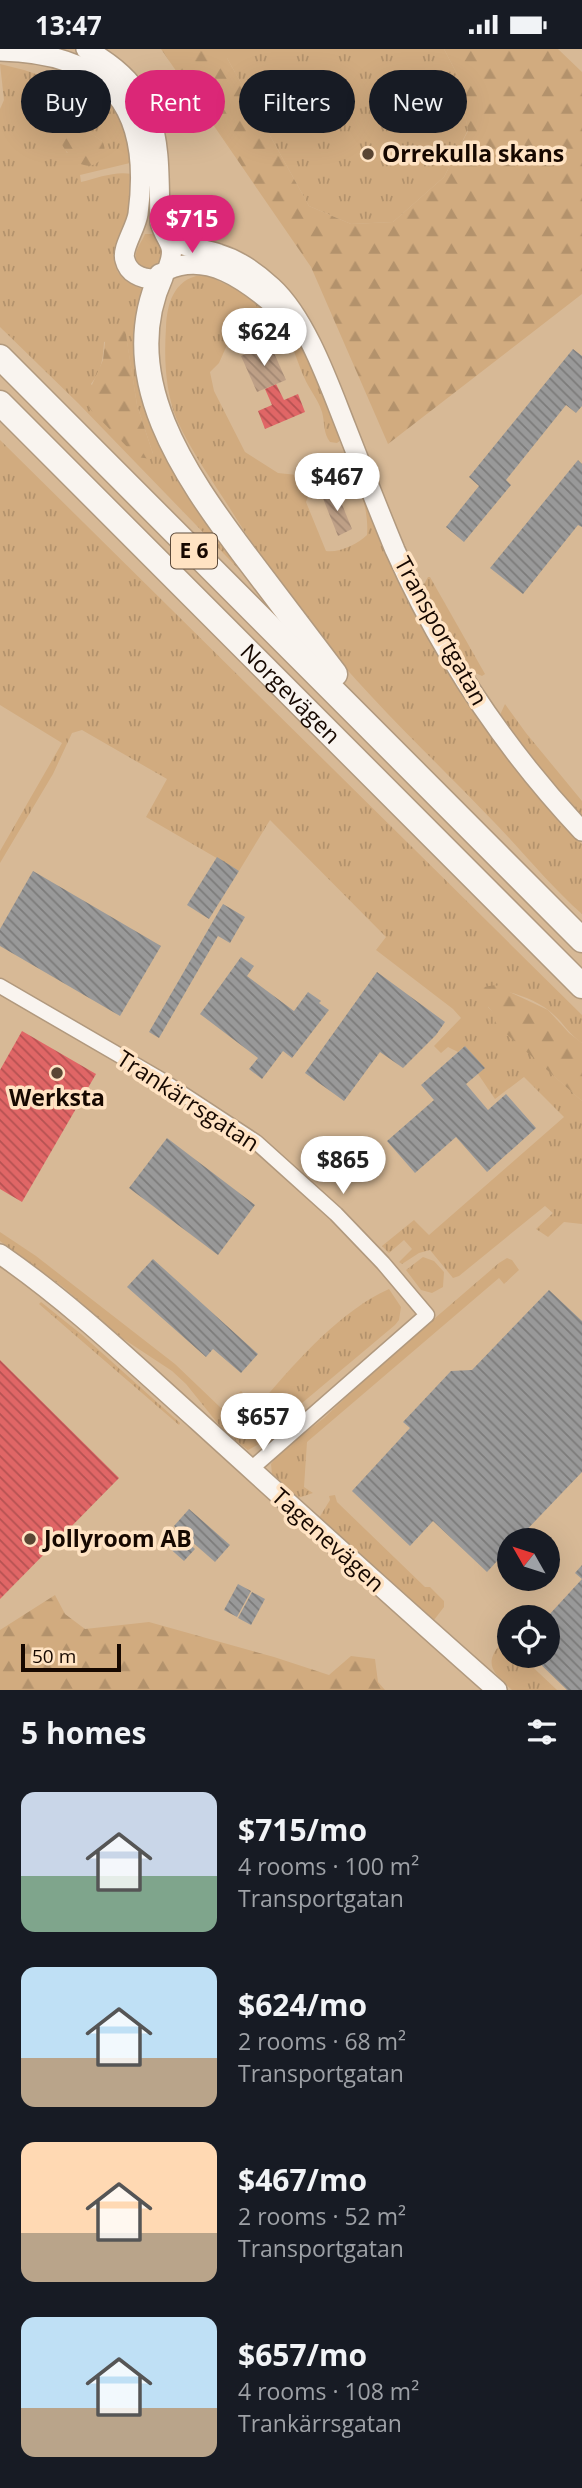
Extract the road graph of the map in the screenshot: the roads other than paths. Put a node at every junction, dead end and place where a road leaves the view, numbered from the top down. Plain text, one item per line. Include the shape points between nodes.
1 (86, 49) edge
2 (15, 50) edge
3 (169, 238) junction
4 (164, 273) junction
5 (304, 332) junction
6 (0, 357) edge
7 (0, 403) edge
8 (0, 424) edge
9 (101, 507) junction
10 (388, 744) junction
11 (582, 831) edge
12 (582, 940) edge
13 (0, 986) edge
14 (582, 986) edge
15 (0, 1254) edge
16 (251, 1469) junction
17 (497, 1690) edge

1 - 3 street via 131,83 152,119 160,158 160,222
2 - 4 street via 84,68 115,92 133,123 140,169 137,217 125,262 145,279
3 - 4 street via 172,251
3 - 5 street, Transportgatan via 233,259 254,272 274,288
4 - 5 street, Transportgatan via 188,263 225,271 266,298
4 - 10 highway via 149,304 146,344 150,384 167,435 224,527
5 - 11 street, Transportgatan via 395,549 436,632 500,732
6 - 10 highway, Norgevägen / E 6
7 - 9 highway, Norgevägen / E 6
8 - 9 highway
9 - 14 highway, Norgevägen / E 6
10 - 12 highway, Norgevägen / E 6
13 - 16 street, Trankärrsgatan via 160,1079 256,1142 336,1214 427,1315
15 - 16 street, Tagenevägen via 96,1328
16 - 17 street, Tagenevägen

